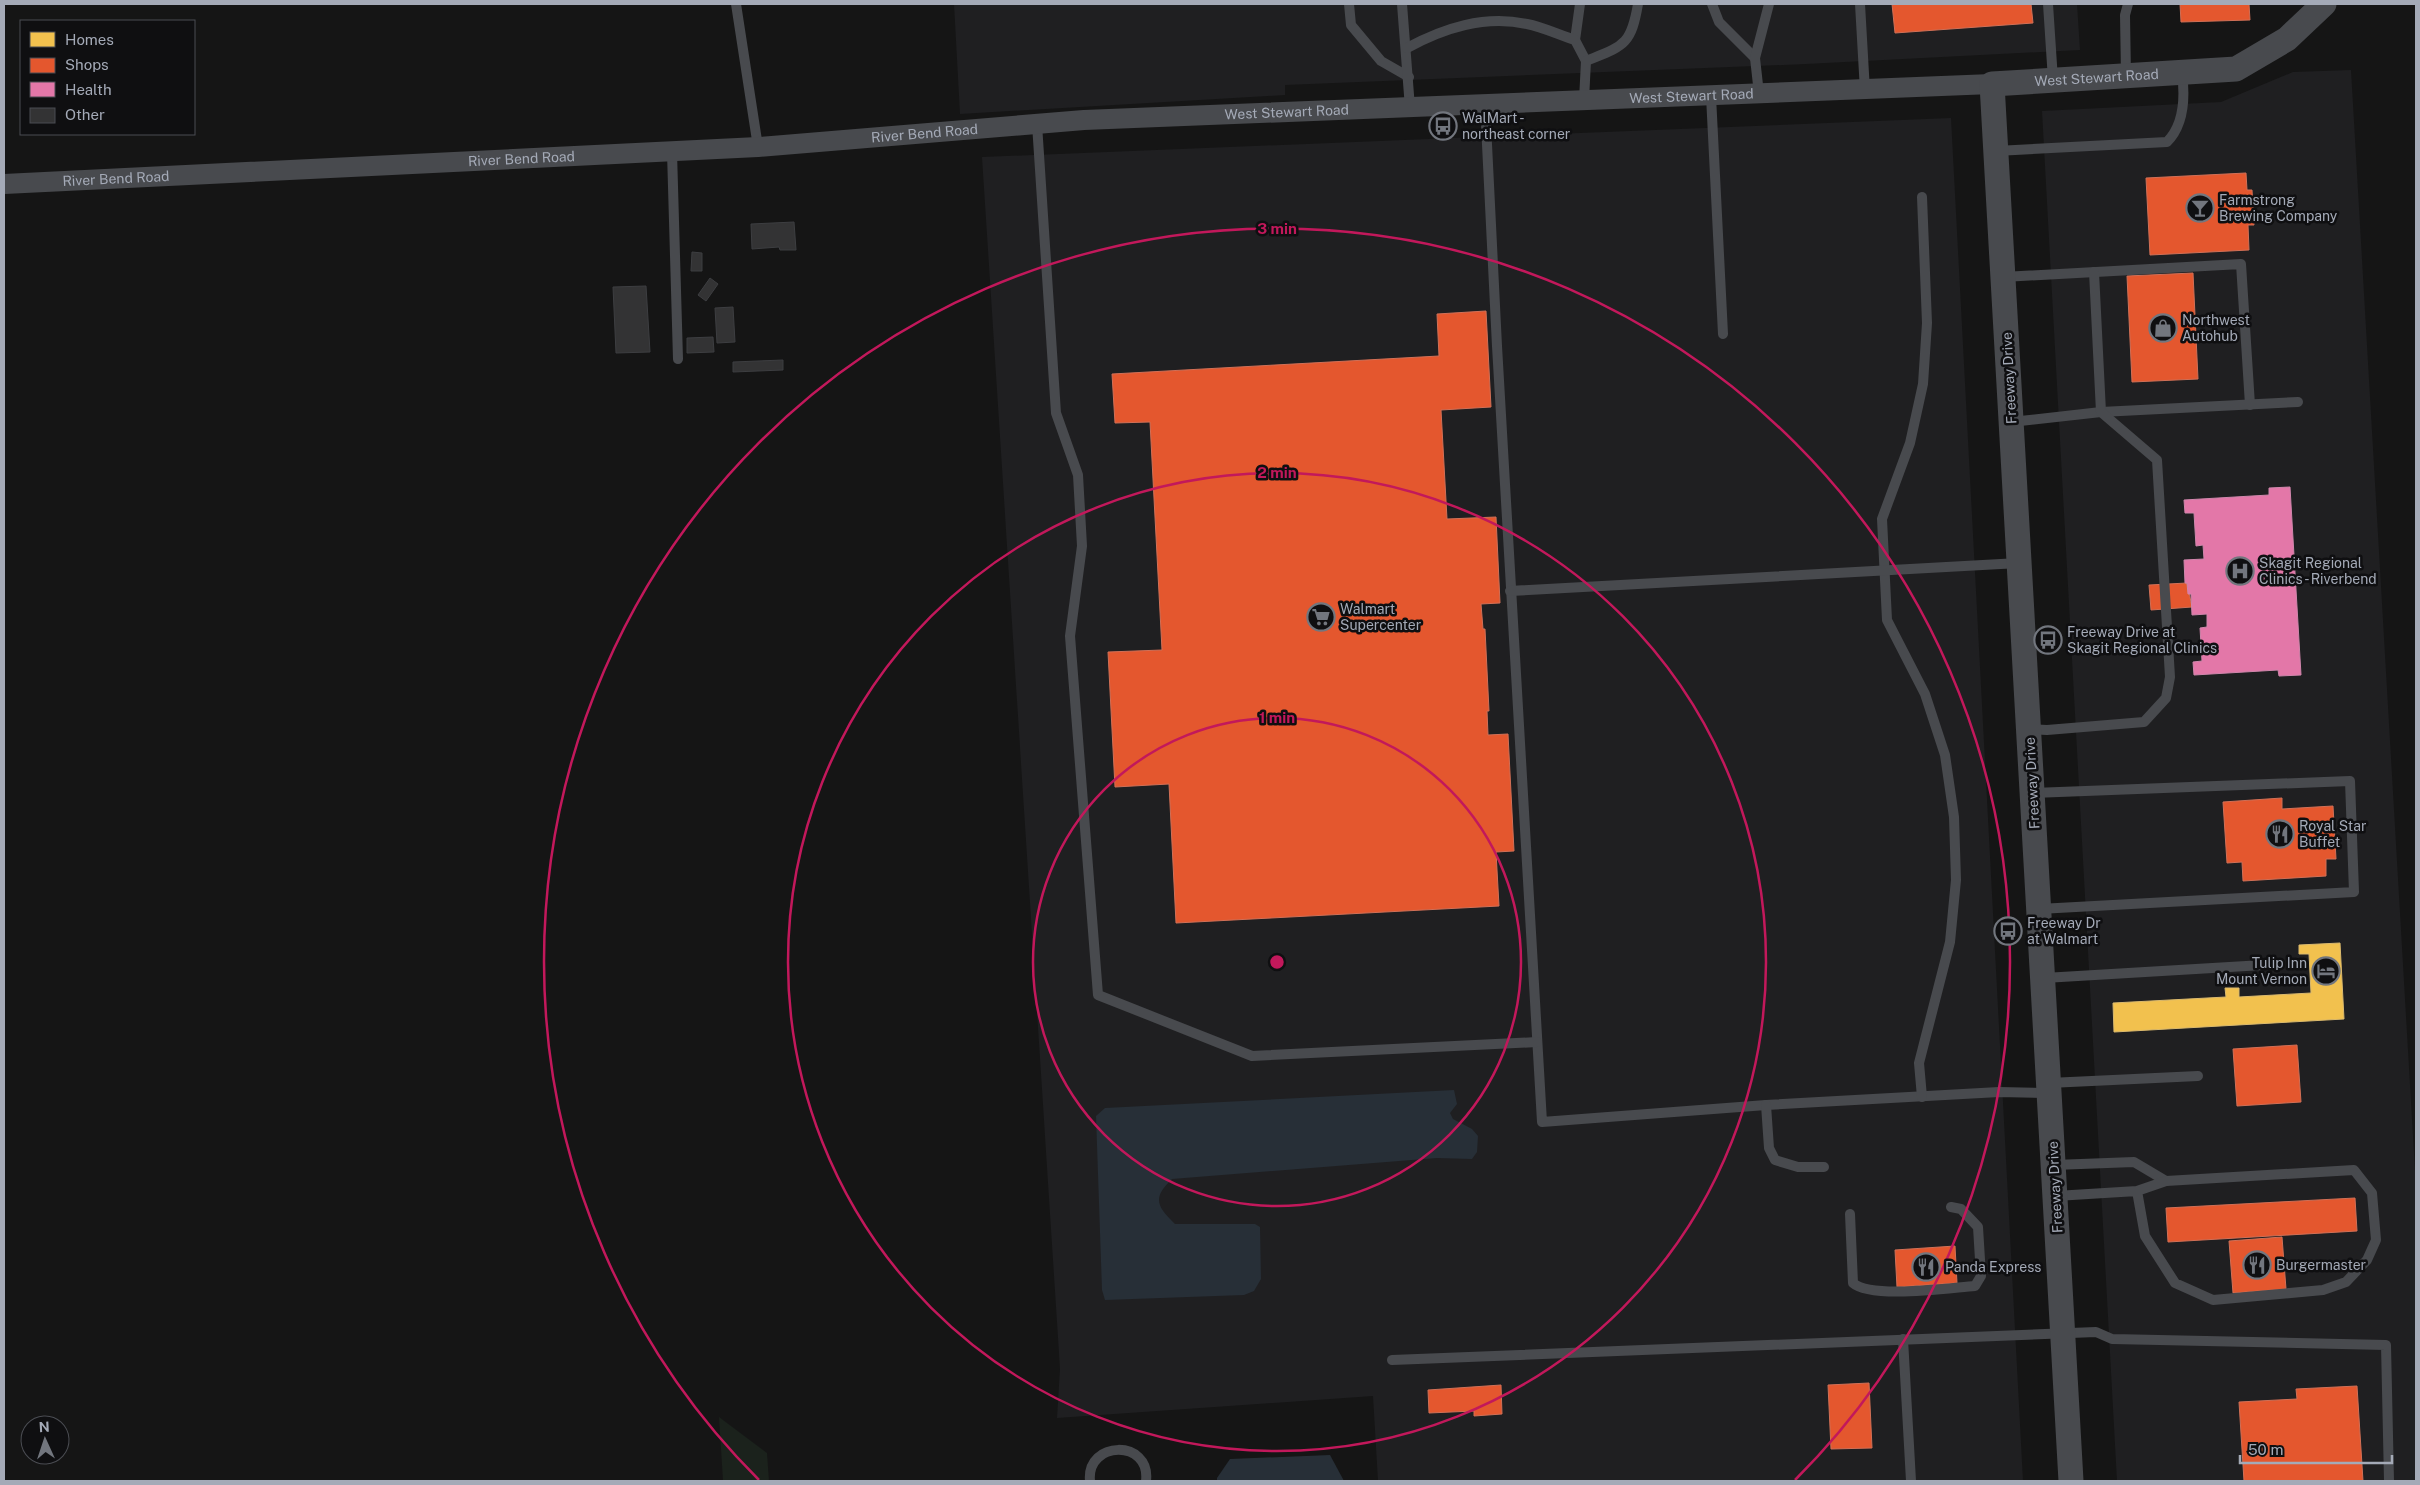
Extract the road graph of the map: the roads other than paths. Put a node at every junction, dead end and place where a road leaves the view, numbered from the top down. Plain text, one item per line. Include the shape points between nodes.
1 (736, 4) edge
2 (1349, 4) edge
3 (1402, 4) edge
4 (1580, 4) edge
5 (1638, 4) edge
6 (1712, 4) edge
7 (1769, 4) edge
8 (1860, 4) edge
9 (2048, 4) edge
10 (2128, 4) edge
11 (2324, 4) edge
12 (1575, 40) junction
13 (1407, 48) junction
14 (1755, 58) junction
15 (1586, 61) junction
16 (2182, 73) junction
17 (1408, 77) junction
18 (2126, 77) junction
19 (2053, 81) junction
20 (1992, 84) junction
21 (1866, 91) junction
22 (1759, 94) junction
23 (1711, 96) junction
24 (1584, 100) junction
25 (1485, 104) junction
26 (1410, 108) junction
27 (1037, 124) junction
28 (758, 148) junction
29 (1995, 151) junction
30 (672, 152) junction
31 (4, 184) edge
32 (1922, 197) dead end
33 (2094, 272) junction
34 (2003, 277) junction
35 (1723, 334) dead end
36 (678, 359) dead end
37 (2298, 402) dead end
38 (2250, 405) junction
39 (2101, 412) junction
40 (2011, 422) junction
41 (2020, 562) junction
42 (1884, 570) junction
43 (1510, 591) junction
44 (2029, 730) junction
45 (2033, 793) junction
46 (2040, 909) junction
47 (2280, 964) dead end
48 (2044, 978) junction
49 (1537, 1042) junction
50 (2198, 1076) dead end
51 (2050, 1088) junction
52 (1922, 1096) junction
53 (1766, 1105) junction
54 (2054, 1165) junction
55 (1824, 1167) dead end
56 (2166, 1181) junction
57 (2137, 1191) junction
58 (2056, 1196) junction
59 (1951, 1207) dead end
60 (1850, 1214) dead end
61 (2064, 1333) junction
62 (1904, 1339) junction
63 (1392, 1360) dead end
64 (1090, 1481) edge
65 (1146, 1481) edge
66 (1911, 1481) edge
67 (2071, 1481) edge
68 (2389, 1481) edge

1 - 28 lane
2 - 17 lane via 1350,25 1381,61
3 - 13 lane
4 - 12 lane
5 - 15 lane via 1634,26 1621,47
6 - 14 lane via 1718,22
7 - 14 lane
8 - 21 lane
9 - 19 lane
10 - 18 lane via 2125,15
11 - 16 street, West Stewart Road via 2287,39 2236,69
12 - 13 lane via 1526,24 1495,22 1461,24
12 - 15 lane
13 - 17 lane
14 - 22 lane
15 - 24 lane
16 - 18 street, West Stewart Road
16 - 29 lane via 2185,91 2177,132 2167,142
17 - 26 lane
18 - 19 street, West Stewart Road
19 - 20 street, West Stewart Road
20 - 21 street, West Stewart Road
20 - 29 street, Freeway Drive
21 - 22 street, West Stewart Road
22 - 23 street, West Stewart Road
23 - 24 street, West Stewart Road
23 - 35 lane
24 - 25 street, West Stewart Road
25 - 26 street, West Stewart Road
25 - 43 lane
26 - 27 street, West Stewart Road
27 - 28 street, River Bend Road
27 - 49 lane via 1056,413 1078,475 1082,546 1070,636 1098,995 1252,1056
28 - 30 street, River Bend Road
29 - 34 street, Freeway Drive
30 - 31 street, River Bend Road
30 - 36 lane
32 - 42 lane via 1927,323 1923,384 1910,443 1882,519
33 - 34 lane
33 - 38 lane via 2241,264
33 - 39 lane
34 - 40 street, Freeway Drive
37 - 38 lane
38 - 39 lane
39 - 40 lane
39 - 44 lane via 2157,460 2170,677 2166,698 2144,722
40 - 41 street, Freeway Drive
41 - 42 lane
41 - 44 street, Freeway Drive
42 - 43 lane
42 - 52 lane via 1887,620 1924,694 1945,755 1954,818 1956,880 1950,942 1919,1063
43 - 49 lane
44 - 45 street, Freeway Drive
45 - 46 street, Freeway Drive
45 - 46 lane via 2350,781 2354,892
46 - 48 street, Freeway Drive
47 - 48 lane
48 - 51 street, Freeway Drive
49 - 53 lane via 1542,1122
50 - 51 lane
51 - 52 lane
51 - 54 street, Freeway Drive
52 - 53 lane
53 - 55 lane via 1769,1148 1775,1160 1798,1167
54 - 56 lane via 2134,1162
54 - 58 street, Freeway Drive
56 - 57 lane
56 - 57 lane via 2354,1170 2372,1193 2376,1240 2367,1260 2346,1282 2323,1290 2213,1300 2175,1283 2145,1236
57 - 58 lane
58 - 61 street, Freeway Drive
59 - 60 lane via 1961,1210 1978,1227 1981,1276 1975,1286 1878,1292 1860,1289 1852,1283
61 - 62 lane
61 - 67 street, Freeway Drive
61 - 68 lane via 2096,1332 2112,1339 2386,1345
62 - 63 lane
62 - 66 lane
64 - 65 lane via 1094,1462 1108,1450 1116,1448 1141,1459

